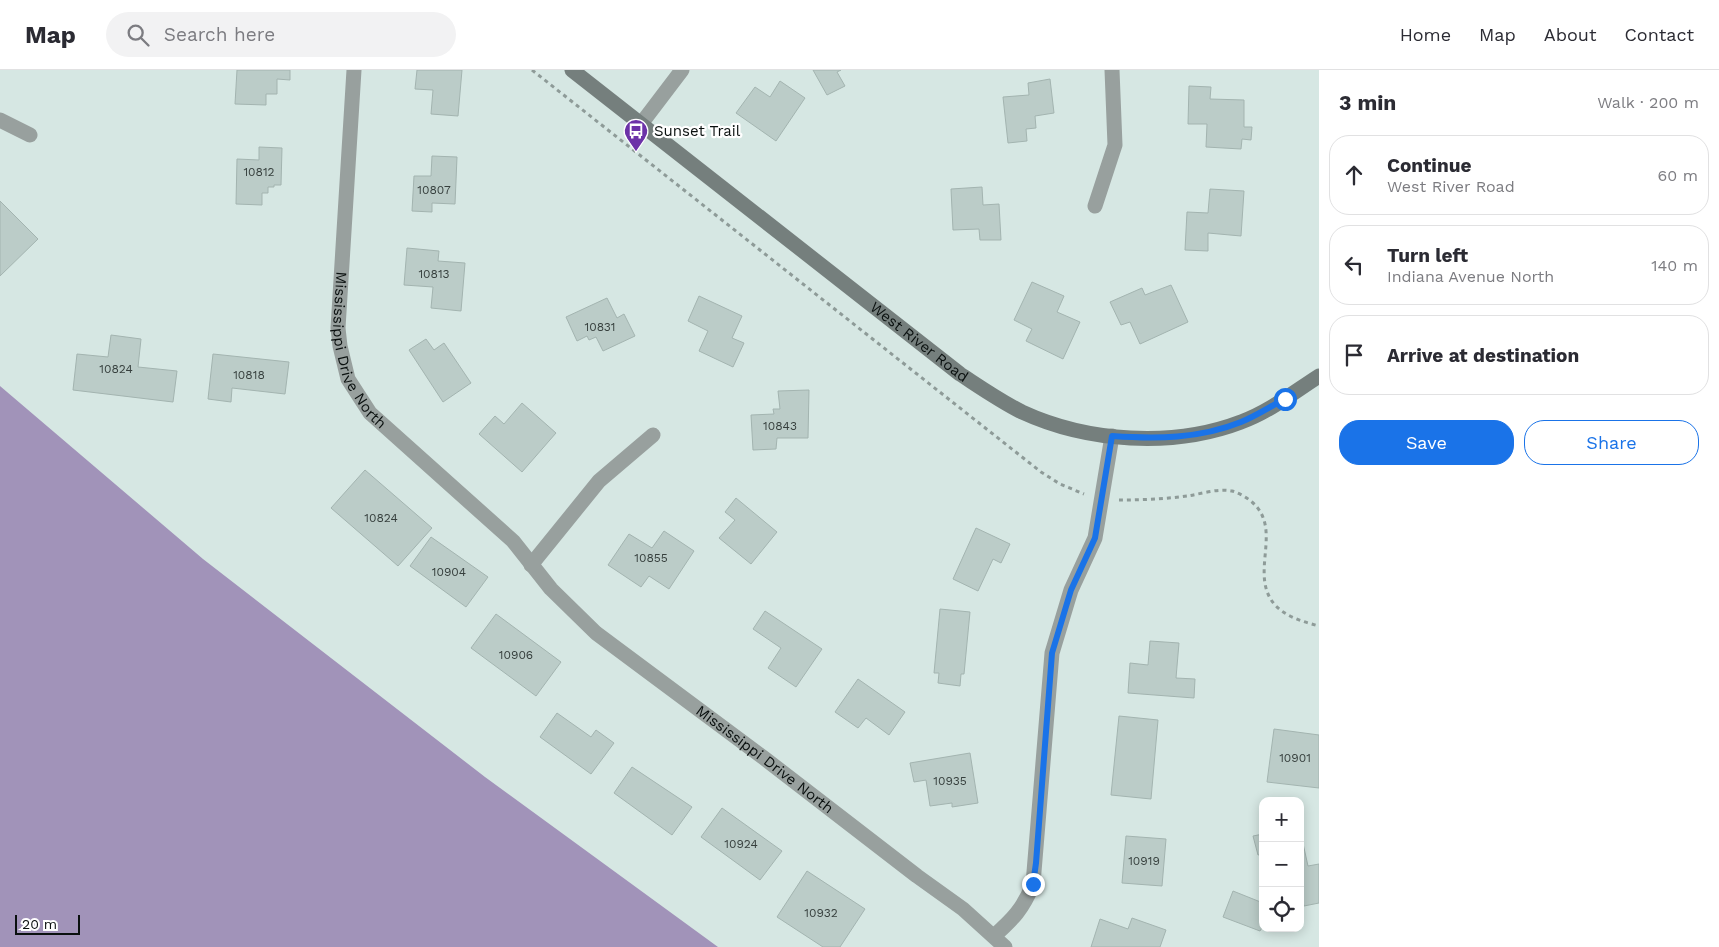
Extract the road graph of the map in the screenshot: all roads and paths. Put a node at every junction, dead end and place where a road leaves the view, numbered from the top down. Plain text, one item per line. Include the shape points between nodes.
1 (354, 70) edge
2 (532, 70) edge
3 (572, 70) edge
4 (682, 70) edge
5 (1112, 70) edge
6 (0, 120) edge
7 (641, 124) junction
8 (30, 135) dead end
9 (1095, 206) dead end
10 (1319, 376) edge
11 (653, 435) dead end
12 (1112, 436) junction
13 (1090, 496) dead end
14 (1118, 500) dead end
15 (531, 565) junction
16 (1319, 626) edge
17 (994, 936) junction
18 (1005, 947) edge

1 - 15 street, Mississippi Drive North via 338,328 348,379 379,423 513,541
2 - 13 path via 1042,472 1072,491
3 - 7 street, West River Road
4 - 7 street
5 - 9 street via 1116,145
6 - 8 street
7 - 12 street, West River Road via 960,374 1022,412 1062,426
10 - 12 street, West River Road via 1285,399 1241,422 1179,437
11 - 15 street via 598,481
12 - 17 street via 1095,538 1071,590 1052,653 1033,884 1025,904
14 - 16 path via 1217,491 1232,491 1244,496 1263,515 1266,526 1263,572 1268,594 1279,609 1298,620
15 - 17 street, Mississippi Drive North via 550,589 596,633 963,909
17 - 18 street, Mississippi Drive North

